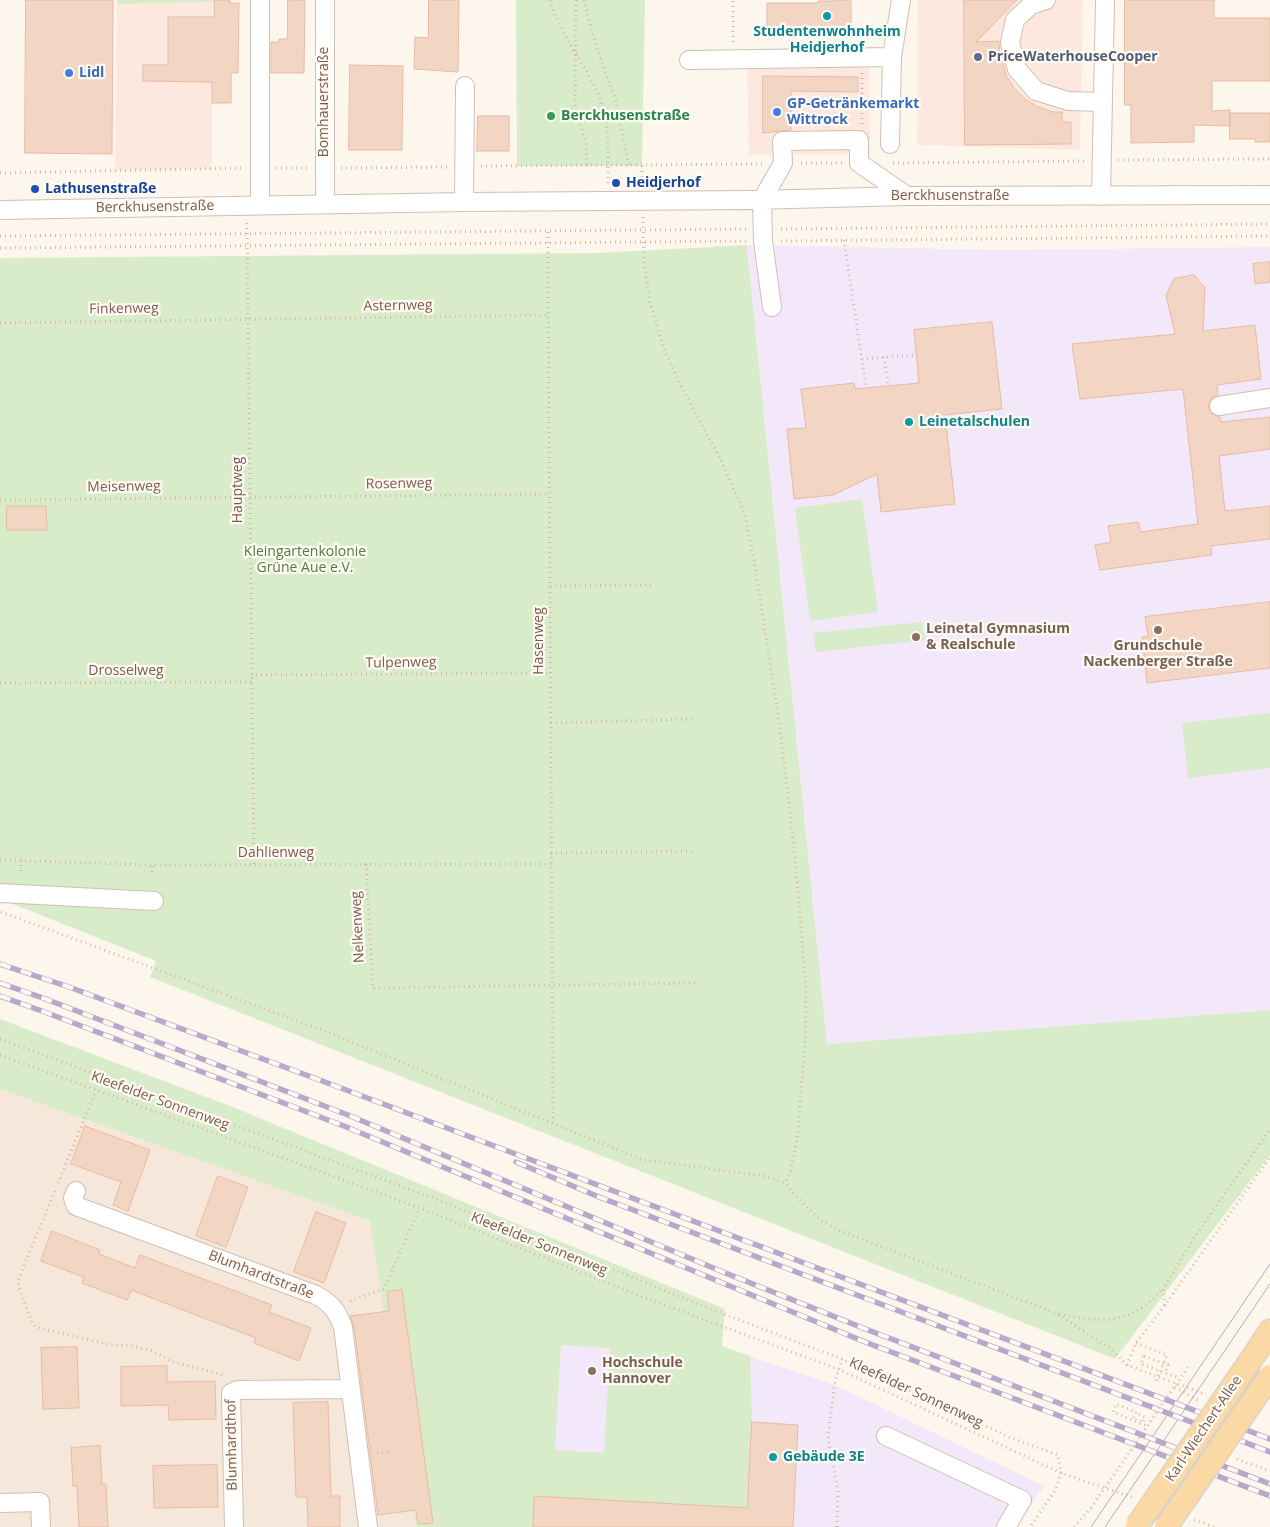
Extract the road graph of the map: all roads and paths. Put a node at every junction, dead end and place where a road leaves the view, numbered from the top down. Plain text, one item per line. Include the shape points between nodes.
1 (260, 0) edge
2 (325, 0) edge
3 (550, 0) edge
4 (576, 0) edge
5 (584, 0) edge
6 (733, 0) edge
7 (901, 0) edge
8 (1046, 0) edge
9 (1105, 0) edge
10 (576, 53) junction
11 (862, 57) junction
12 (892, 57) junction
13 (733, 58) junction
14 (689, 60) dead end
15 (465, 86) dead end
16 (1102, 102) junction
17 (859, 140) junction
18 (890, 144) dead end
19 (1270, 159) edge
20 (1101, 161) junction
21 (782, 163) junction
22 (859, 163) junction
23 (464, 166) junction
24 (587, 166) junction
25 (608, 166) junction
26 (630, 166) junction
27 (261, 168) junction
28 (324, 169) junction
29 (0, 172) edge
30 (1270, 195) edge
31 (907, 196) junction
32 (1101, 196) junction
33 (762, 200) junction
34 (608, 201) junction
35 (643, 201) junction
36 (464, 202) junction
37 (325, 204) junction
38 (260, 205) junction
39 (0, 210) edge
40 (1270, 224) edge
41 (644, 230) junction
42 (548, 232) junction
43 (248, 235) junction
44 (763, 235) junction
45 (0, 236) edge
46 (1270, 236) edge
47 (844, 240) junction
48 (644, 242) junction
49 (548, 243) junction
50 (248, 246) junction
51 (0, 248) edge
52 (772, 306) dead end
53 (548, 315) junction
54 (249, 318) junction
55 (0, 323) edge
56 (916, 355) dead end
57 (884, 358) junction
58 (862, 359) junction
59 (888, 384) dead end
60 (866, 388) dead end
61 (1270, 398) edge
62 (1219, 406) dead end
63 (549, 494) junction
64 (249, 497) junction
65 (0, 500) edge
66 (550, 586) junction
67 (652, 586) dead end
68 (550, 672) junction
69 (251, 676) junction
70 (251, 682) junction
71 (0, 683) edge
72 (692, 719) dead end
73 (551, 724) junction
74 (695, 851) dead end
75 (551, 853) junction
76 (0, 860) edge
77 (22, 860) junction
78 (366, 864) junction
79 (551, 864) junction
80 (152, 865) junction
81 (254, 865) junction
82 (22, 871) dead end
83 (152, 872) dead end
84 (0, 893) edge
85 (154, 901) dead end
86 (0, 912) edge
87 (695, 983) dead end
88 (552, 986) junction
89 (0, 1039) edge
90 (0, 1056) edge
91 (96, 1090) junction
92 (553, 1124) junction
93 (1270, 1129) edge
94 (1270, 1158) edge
95 (785, 1183) junction
96 (76, 1191) dead end
97 (420, 1208) junction
98 (1163, 1289) junction
99 (1165, 1305) junction
100 (333, 1307) junction
101 (1058, 1314) junction
102 (1270, 1331) edge
103 (1136, 1343) junction
104 (842, 1359) junction
105 (1164, 1363) junction
106 (1127, 1365) junction
107 (1188, 1367) dead end
108 (838, 1370) junction
109 (1165, 1374) junction
110 (1270, 1376) edge
111 (1158, 1377) junction
112 (1180, 1378) junction
113 (1156, 1382) dead end
114 (1174, 1387) junction
115 (350, 1389) junction
116 (231, 1393) junction
117 (1204, 1404) dead end
118 (1139, 1414) dead end
119 (1140, 1423) junction
120 (1147, 1426) junction
121 (886, 1436) dead end
122 (1234, 1457) dead end
123 (1270, 1471) edge
124 (1061, 1473) junction
125 (0, 1502) edge
126 (1137, 1526) edge
127 (41, 1527) edge
128 (234, 1527) edge
129 (368, 1527) edge
130 (837, 1527) edge
131 (1006, 1527) edge
132 (1030, 1527) edge
133 (1074, 1527) edge
134 (1166, 1527) edge

1 - 27 street
2 - 28 street, Bomhauerstraße
3 - 10 path via 554,14
4 - 10 path
5 - 26 path via 616,101
6 - 13 path
7 - 12 street
8 - 16 street via 1031,5 1015,20 1010,43 1017,69 1036,91 1068,102
9 - 16 street
10 - 24 path via 575,105 586,144
10 - 25 path via 604,109
11 - 12 street
11 - 13 street
11 - 17 path via 862,140
12 - 18 street
13 - 14 street
15 - 23 street
16 - 20 street
17 - 21 street via 782,141
17 - 22 street
19 - 20 path
20 - 22 path
20 - 32 street
21 - 22 path
21 - 26 path
21 - 33 street
22 - 31 street
23 - 24 path
23 - 28 path
23 - 36 street
24 - 25 path
25 - 26 path
25 - 34 path
27 - 28 path
27 - 29 path
27 - 38 street
28 - 37 street, Bomhauerstraße
30 - 32 street, Berckhusenstraße
31 - 32 street, Berckhusenstraße
31 - 33 street, Berckhusenstraße
33 - 35 street, Berckhusenstraße
33 - 44 street
34 - 35 street, Berckhusenstraße
34 - 36 street, Berckhusenstraße
35 - 41 path
36 - 37 street, Berckhusenstraße
37 - 38 street, Berckhusenstraße
38 - 39 street, Berckhusenstraße
40 - 44 path
41 - 42 path
41 - 44 path
41 - 48 path
42 - 43 path
42 - 49 path, Hasenweg
43 - 45 path
43 - 50 path, Hauptweg
44 - 47 path
44 - 48 path
44 - 52 street
46 - 47 path
47 - 58 path
48 - 49 path
48 - 95 path via 650,302 664,348 722,460 745,515 779,721 806,989 797,1140
49 - 50 path
49 - 53 path, Hasenweg
50 - 51 path
50 - 54 path, Hauptweg
53 - 54 path, Asternweg
53 - 63 path, Hasenweg
54 - 55 path, Finkenweg
54 - 64 path, Hauptweg
56 - 57 path
57 - 58 path
57 - 59 path
58 - 60 path
61 - 62 street
63 - 64 path, Rosenweg
63 - 66 path, Hasenweg
64 - 65 path, Meisenweg
64 - 69 path, Hauptweg
66 - 67 path
66 - 68 path, Hasenweg
68 - 69 path, Tulpenweg
68 - 73 path, Hasenweg
69 - 70 path, Hauptweg
70 - 71 path, Drosselweg
70 - 81 path, Hauptweg
72 - 73 path
73 - 75 path, Hasenweg
74 - 75 path
75 - 79 path, Hasenweg
76 - 77 path, Dahlienweg
77 - 80 path, Dahlienweg
77 - 82 path
78 - 79 path, Dahlienweg
78 - 81 path, Dahlienweg
78 - 88 path, Nelkenweg via 373,988
79 - 88 path, Hasenweg
80 - 81 path, Dahlienweg
80 - 83 path
84 - 85 street
86 - 92 path via 327,1032
87 - 88 path
88 - 92 path, Hasenweg
89 - 104 path via 425,1195
90 - 91 path, Kleefelder Sonnenweg
91 - 97 path, Kleefelder Sonnenweg
91 - 116 path via 18,1280 32,1323 36,1327 110,1345 153,1351 170,1361 220,1374 226,1378
92 - 95 path via 643,1160 764,1176
93 - 98 path via 1194,1238
94 - 99 path
95 - 101 path via 820,1220 838,1230
96 - 100 street, Blumhardtstraße via 73,1198 76,1206 316,1295
97 - 100 path via 384,1289
97 - 108 path, Kleefelder Sonnenweg
98 - 99 path
98 - 101 path via 1150,1303 1131,1314 1105,1321
99 - 103 path
100 - 115 street via 343,1327
101 - 106 path via 1112,1350
102 - 126 main road, Karl-Wiechert-Allee, bridge
103 - 105 path via 1167,1355
103 - 106 path
104 - 108 path
104 - 124 path via 1009,1437 1058,1455
105 - 109 path via 1168,1365
105 - 109 path, bridge via 1144,1356 1141,1364
105 - 111 path
106 - 111 path
107 - 112 path, bridge
108 - 124 path, Kleefelder Sonnenweg
108 - 130 path via 828,1438 838,1490
109 - 112 path
110 - 134 main road, Karl-Wiechert-Allee, bridge
111 - 113 path
112 - 114 path, bridge
114 - 117 path
114 - 120 path, bridge
115 - 116 street, Blumhardthof via 238,1390
115 - 129 street
116 - 128 street, Blumhardthof
118 - 119 path via 1145,1417
119 - 119 path via 1133,1419 1136,1412 1116,1404 1113,1412
119 - 120 path, bridge
120 - 133 path, bridge via 1091,1508
121 - 131 street via 1022,1500
122 - 123 path
124 - 132 path via 1054,1491
125 - 127 street via 40,1502

